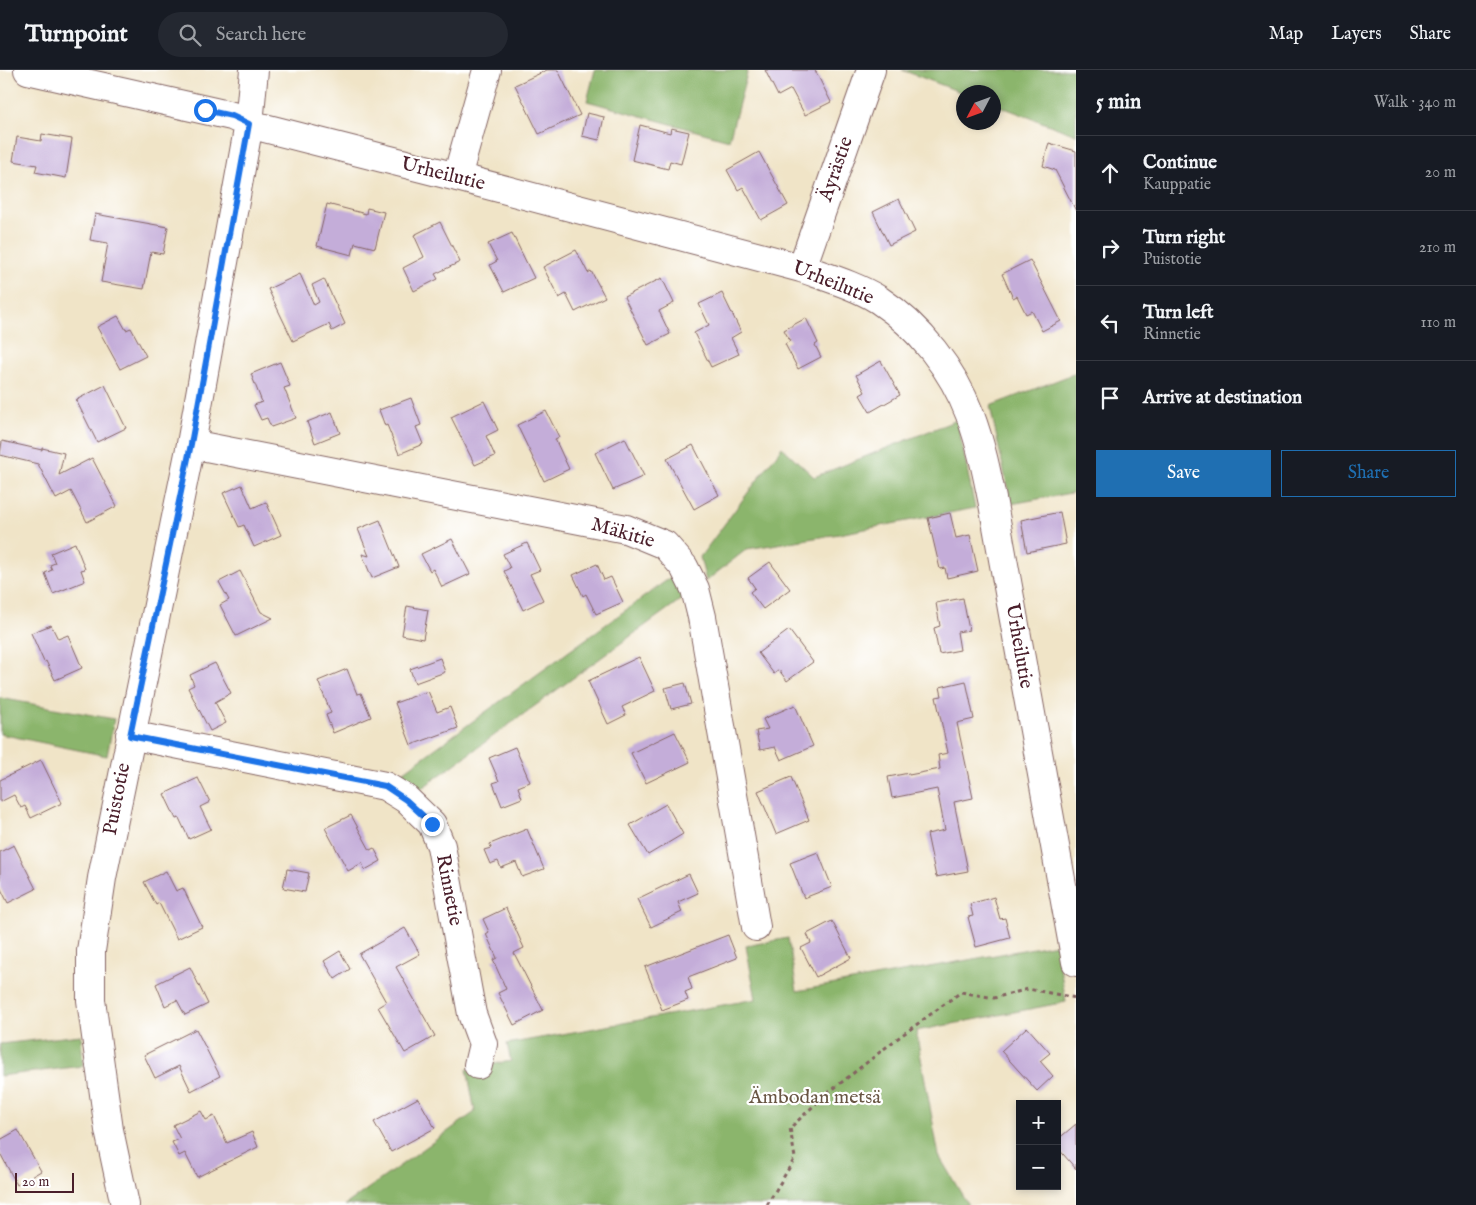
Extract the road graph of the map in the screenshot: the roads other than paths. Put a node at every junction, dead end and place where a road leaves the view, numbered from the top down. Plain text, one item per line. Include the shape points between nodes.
1 (28, 70) edge
2 (254, 70) edge
3 (487, 70) edge
4 (870, 70) edge
5 (249, 124) junction
6 (457, 177) junction
7 (801, 268) junction
8 (191, 444) junction
9 (130, 736) junction
10 (756, 927) dead end
11 (1076, 962) edge
12 (478, 1065) dead end
13 (125, 1205) edge

1 - 5 street, Urheilutie via 232,116
2 - 5 street, Puistotie
3 - 6 street
4 - 7 street, Äyrästie
5 - 6 street, Urheilutie
5 - 8 street, Puistotie
6 - 7 street, Urheilutie
7 - 11 street, Urheilutie via 878,300 911,325 937,354 970,414 993,504
8 - 9 street, Puistotie
8 - 10 street, Mäkitie via 626,530 665,545 684,567 695,589 702,617
9 - 12 street, Rinnetie via 385,786 432,824 440,846 472,1014 483,1044
9 - 13 street, Puistotie via 91,952 91,1000 109,1130

